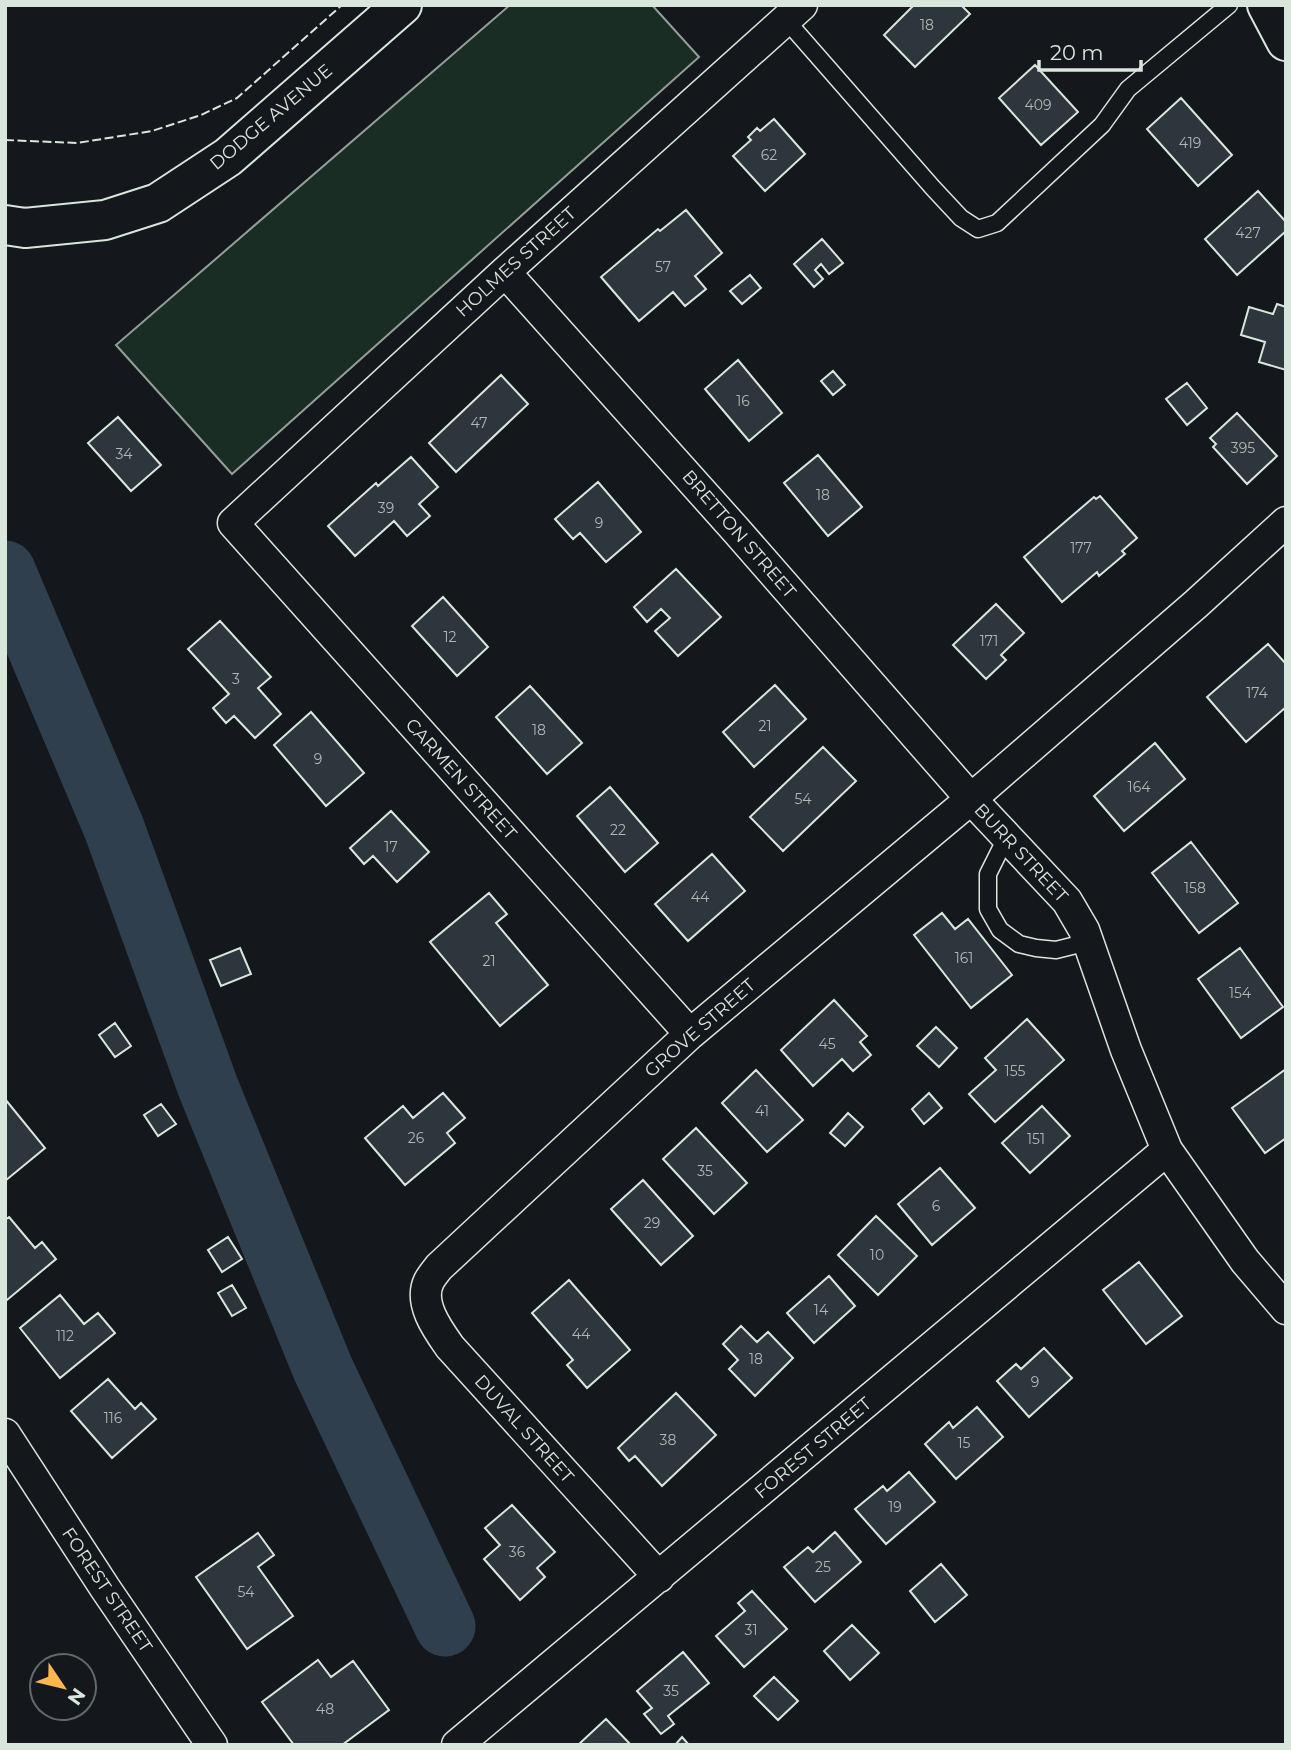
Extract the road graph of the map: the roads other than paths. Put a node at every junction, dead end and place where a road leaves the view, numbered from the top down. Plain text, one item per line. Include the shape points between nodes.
1 (401, 5) edge
2 (1228, 5) edge
3 (1267, 5) edge
4 (794, 12) edge
5 (1286, 41) edge
6 (5, 226) edge
7 (505, 272) junction
8 (1286, 522) edge
9 (233, 523) joint
10 (971, 799) junction
11 (1007, 836) junction
12 (1088, 942) junction
13 (690, 1034) junction
14 (1167, 1150) junction
15 (439, 1268) joint
16 (1286, 1309) edge
17 (5, 1434) edge
18 (659, 1577) junction
19 (212, 1745) edge
20 (457, 1745) edge

1 - 6 main road, DODGE AVENUE via 228,158 158,203 104,220
2 - 4 lane via 1128,89 1102,125 996,223 978,229 933,188
3 - 5 main road
4 - 7 street, HOLMES STREET
7 - 9 street, HOLMES STREET
7 - 10 street, BRETTON STREET
8 - 10 street, BURR STREET
9 - 13 street, CARMEN STREET
10 - 11 street, BURR STREET
10 - 13 street, GROVE STREET
11 - 12 street, BURR STREET via 1068,901
11 - 12 lane via 988,874 988,909 1000,930 1019,944 1036,948 1056,950
12 - 14 street, BURR STREET
13 - 15 street, GROVE STREET
14 - 16 street, BURR STREET via 1245,1261
14 - 18 street, FOREST STREET
15 - 18 street, DUVAL STREET via 427,1284 427,1306 450,1347
17 - 19 street, FOREST STREET
18 - 20 street, FOREST STREET

